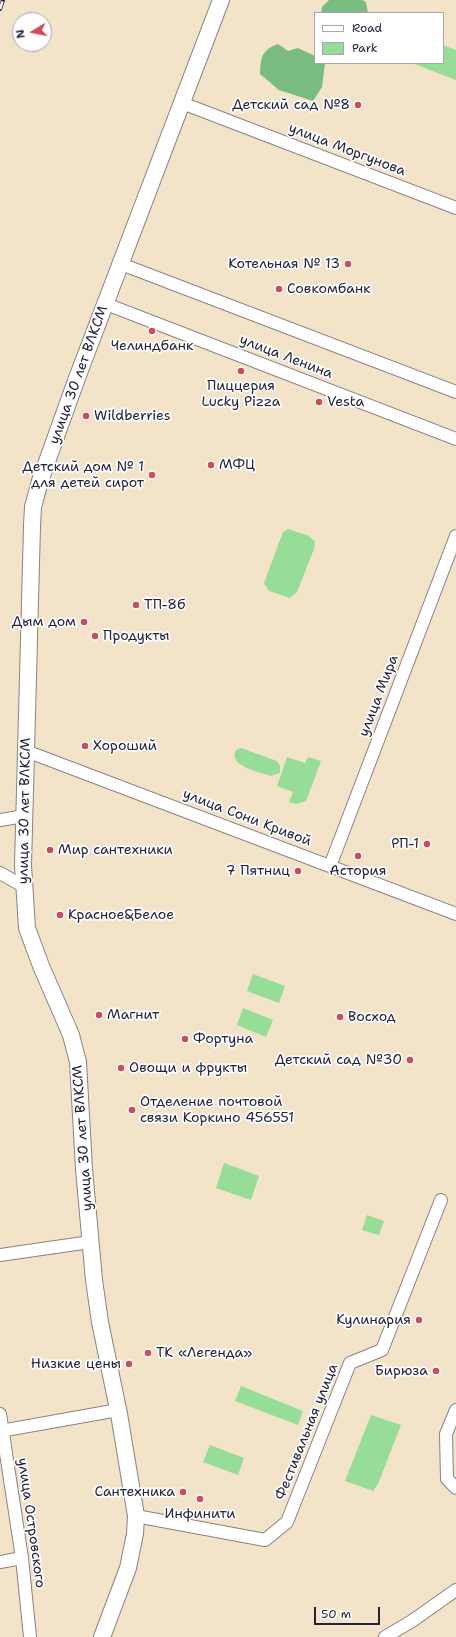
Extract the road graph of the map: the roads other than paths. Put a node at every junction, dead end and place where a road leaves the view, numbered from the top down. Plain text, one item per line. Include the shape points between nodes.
1 (221, 0) edge
2 (182, 103) junction
3 (456, 208) edge
4 (121, 264) junction
5 (106, 304) junction
6 (456, 392) edge
7 (456, 439) edge
8 (456, 536) edge
9 (26, 751) junction
10 (24, 816) junction
11 (0, 820) edge
12 (330, 866) junction
13 (0, 874) edge
14 (24, 886) junction
15 (456, 914) edge
16 (441, 1200) dead end
17 (90, 1242) junction
18 (0, 1255) edge
19 (118, 1410) junction
20 (456, 1410) edge
21 (0, 1414) edge
22 (2, 1430) edge
23 (456, 1488) edge
24 (136, 1516) junction
25 (22, 1558) junction
26 (0, 1562) edge
27 (456, 1590) edge
28 (30, 1637) edge
29 (102, 1637) edge
30 (385, 1637) edge

1 - 2 main road, улица 30 лет ВЛКСМ
2 - 3 street, улица Моргунова
2 - 4 main road, улица 30 лет ВЛКСМ
4 - 5 main road, улица 30 лет ВЛКСМ
4 - 6 street, улица Ленина
5 - 7 street, улица Ленина
5 - 9 main road, улица 30 лет ВЛКСМ via 40,481 34,507
8 - 12 street, улица Мира
9 - 10 main road, улица 30 лет ВЛКСМ
9 - 12 street, улица Сони Кривой
10 - 11 street
10 - 14 main road, улица 30 лет ВЛКСМ
12 - 15 street, улица Сони Кривой
13 - 14 street
14 - 17 main road, улица 30 лет ВЛКСМ via 27,928 71,1035 78,1062
16 - 24 street, Фестивальная улица via 382,1350 350,1364 287,1522 265,1540
17 - 18 street
17 - 19 main road, улица 30 лет ВЛКСМ via 100,1322
19 - 22 street
19 - 24 main road, улица 30 лет ВЛКСМ
20 - 23 street via 446,1434 447,1479
21 - 22 street, улица Островского
22 - 25 street, улица Островского
24 - 29 main road, улица 30 лет ВЛКСМ via 128,1568
25 - 26 street
25 - 28 street, улица Островского
27 - 30 street

